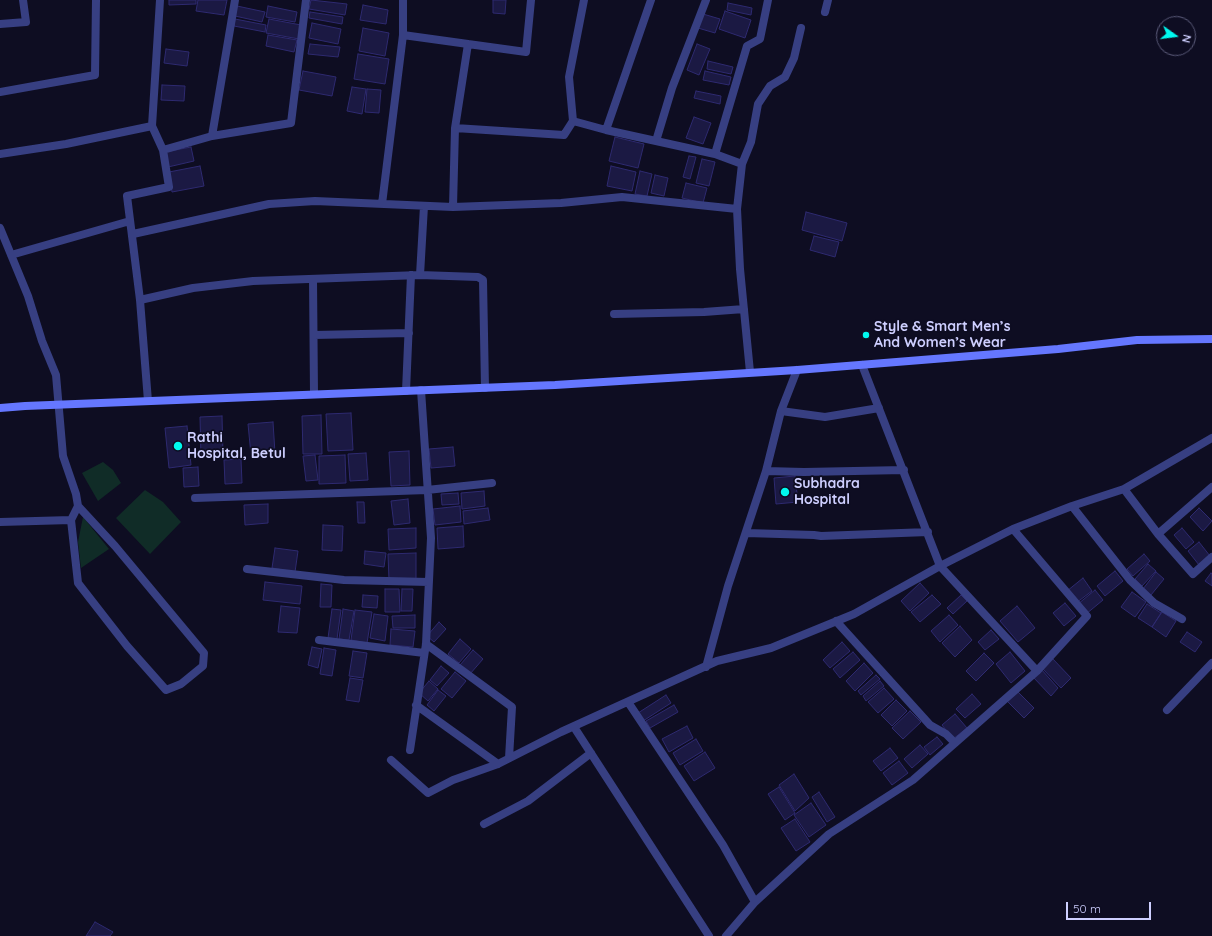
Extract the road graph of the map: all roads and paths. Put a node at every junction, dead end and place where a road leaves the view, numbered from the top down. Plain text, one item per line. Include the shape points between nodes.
1 (23, 0) edge
2 (96, 0) edge
3 (160, 0) edge
4 (235, 0) edge
5 (306, 0) edge
6 (403, 0) edge
7 (531, 0) edge
8 (584, 0) edge
9 (651, 0) edge
10 (706, 0) edge
11 (768, 0) edge
12 (828, 0) edge
13 (825, 12) dead end
14 (0, 24) edge
15 (801, 28) dead end
16 (403, 35) junction
17 (468, 44) junction
18 (0, 92) edge
19 (573, 121) junction
20 (152, 126) junction
21 (455, 128) junction
22 (606, 130) junction
23 (212, 136) junction
24 (656, 141) junction
25 (163, 150) junction
26 (0, 154) edge
27 (715, 154) junction
28 (742, 164) junction
29 (382, 204) junction
30 (424, 206) junction
31 (453, 207) junction
32 (737, 209) junction
33 (130, 221) junction
34 (0, 228) edge
35 (133, 234) junction
36 (11, 255) junction
37 (411, 275) junction
38 (420, 275) junction
39 (313, 279) junction
40 (140, 300) junction
41 (744, 309) junction
42 (614, 314) dead end
43 (409, 333) junction
44 (314, 335) junction
45 (1212, 339) edge
46 (862, 365) junction
47 (797, 370) junction
48 (750, 372) junction
49 (485, 388) junction
50 (421, 390) junction
51 (406, 391) junction
52 (314, 394) junction
53 (148, 400) junction
54 (57, 405) junction
55 (0, 408) edge
56 (879, 408) junction
57 (781, 411) junction
58 (1212, 438) edge
59 (904, 470) junction
60 (766, 471) junction
61 (492, 483) dead end
62 (1212, 487) edge
63 (1124, 489) junction
64 (428, 490) junction
65 (195, 498) dead end
66 (78, 506) junction
67 (1072, 506) junction
68 (71, 520) junction
69 (0, 522) edge
70 (1013, 529) junction
71 (928, 532) junction
72 (746, 533) junction
73 (1158, 534) junction
74 (1212, 557) edge
75 (940, 566) junction
76 (247, 569) dead end
77 (429, 582) junction
78 (1182, 619) dead end
79 (836, 621) junction
80 (319, 640) dead end
81 (426, 644) junction
82 (424, 653) junction
83 (1212, 663) edge
84 (706, 667) junction
85 (1037, 671) junction
86 (628, 702) junction
87 (416, 705) junction
88 (1167, 710) dead end
89 (574, 727) junction
90 (955, 743) junction
91 (410, 750) dead end
92 (591, 753) junction
93 (509, 758) junction
94 (391, 760) dead end
95 (498, 764) junction
96 (484, 824) dead end
97 (755, 902) junction
98 (709, 936) edge
99 (726, 936) edge

1 - 14 street via 26,22
2 - 18 street via 95,75
3 - 20 street
4 - 23 street
5 - 23 street via 291,123
6 - 16 street
7 - 17 street via 526,52
8 - 19 street via 569,77
9 - 22 street
10 - 24 street via 672,88
11 - 27 street via 760,39 747,46
12 - 13 street
15 - 28 street via 794,58 785,77 770,86 758,104 751,142
16 - 17 street
16 - 29 street
17 - 21 street
19 - 21 street via 564,135
19 - 22 street
20 - 25 street
20 - 26 street via 66,144
21 - 31 street
22 - 24 street
23 - 25 street
24 - 27 street
25 - 33 street via 169,187 127,196
27 - 28 street
28 - 32 street
29 - 30 street
29 - 35 street via 316,201 269,204
30 - 31 street
30 - 38 street
31 - 32 street via 561,203 622,197
32 - 41 street
33 - 35 street
33 - 36 street
34 - 36 street
35 - 40 street
36 - 54 street via 56,375
37 - 38 street
37 - 39 street
37 - 43 street
38 - 49 street via 478,277 483,280
39 - 40 street via 253,281 193,288
39 - 44 street
40 - 53 street
41 - 42 street
41 - 48 street
43 - 44 street
43 - 51 street
44 - 52 street
45 - 46 main road via 1137,340
46 - 47 main road
46 - 56 street
47 - 48 main road
47 - 57 street
48 - 49 main road
49 - 50 main road
50 - 51 main road
50 - 64 street
51 - 52 main road
52 - 53 main road
53 - 54 main road
54 - 55 main road
54 - 66 street via 63,456
56 - 57 street via 825,417
56 - 59 street
57 - 60 street
58 - 63 street
59 - 60 street
59 - 71 street
60 - 72 street
61 - 64 street
62 - 73 street
63 - 67 street
63 - 73 street
64 - 65 street
64 - 77 street via 431,538
66 - 68 street
66 - 68 street via 115,546 204,653 203,666 181,684 166,690 127,646 78,583
67 - 70 street
67 - 78 street via 1130,580 1154,603
68 - 69 street
70 - 75 street
70 - 85 street via 1086,616
71 - 72 street via 821,536
71 - 75 street
72 - 84 street via 728,586
73 - 74 street via 1193,574
75 - 79 street via 854,614
75 - 85 street
76 - 77 street via 344,580
77 - 81 street
79 - 84 street via 771,648 717,661
79 - 90 street via 930,725 946,734
80 - 82 street
81 - 82 street
81 - 93 street via 512,707
82 - 87 street
83 - 88 street
84 - 86 street
85 - 90 street
86 - 89 street
86 - 97 street via 723,845
87 - 91 street
87 - 95 street
89 - 92 street
89 - 93 street
90 - 97 street via 913,780 829,834
92 - 96 street via 528,801
92 - 98 street
93 - 95 street
94 - 95 street via 428,793 453,780
97 - 99 street

